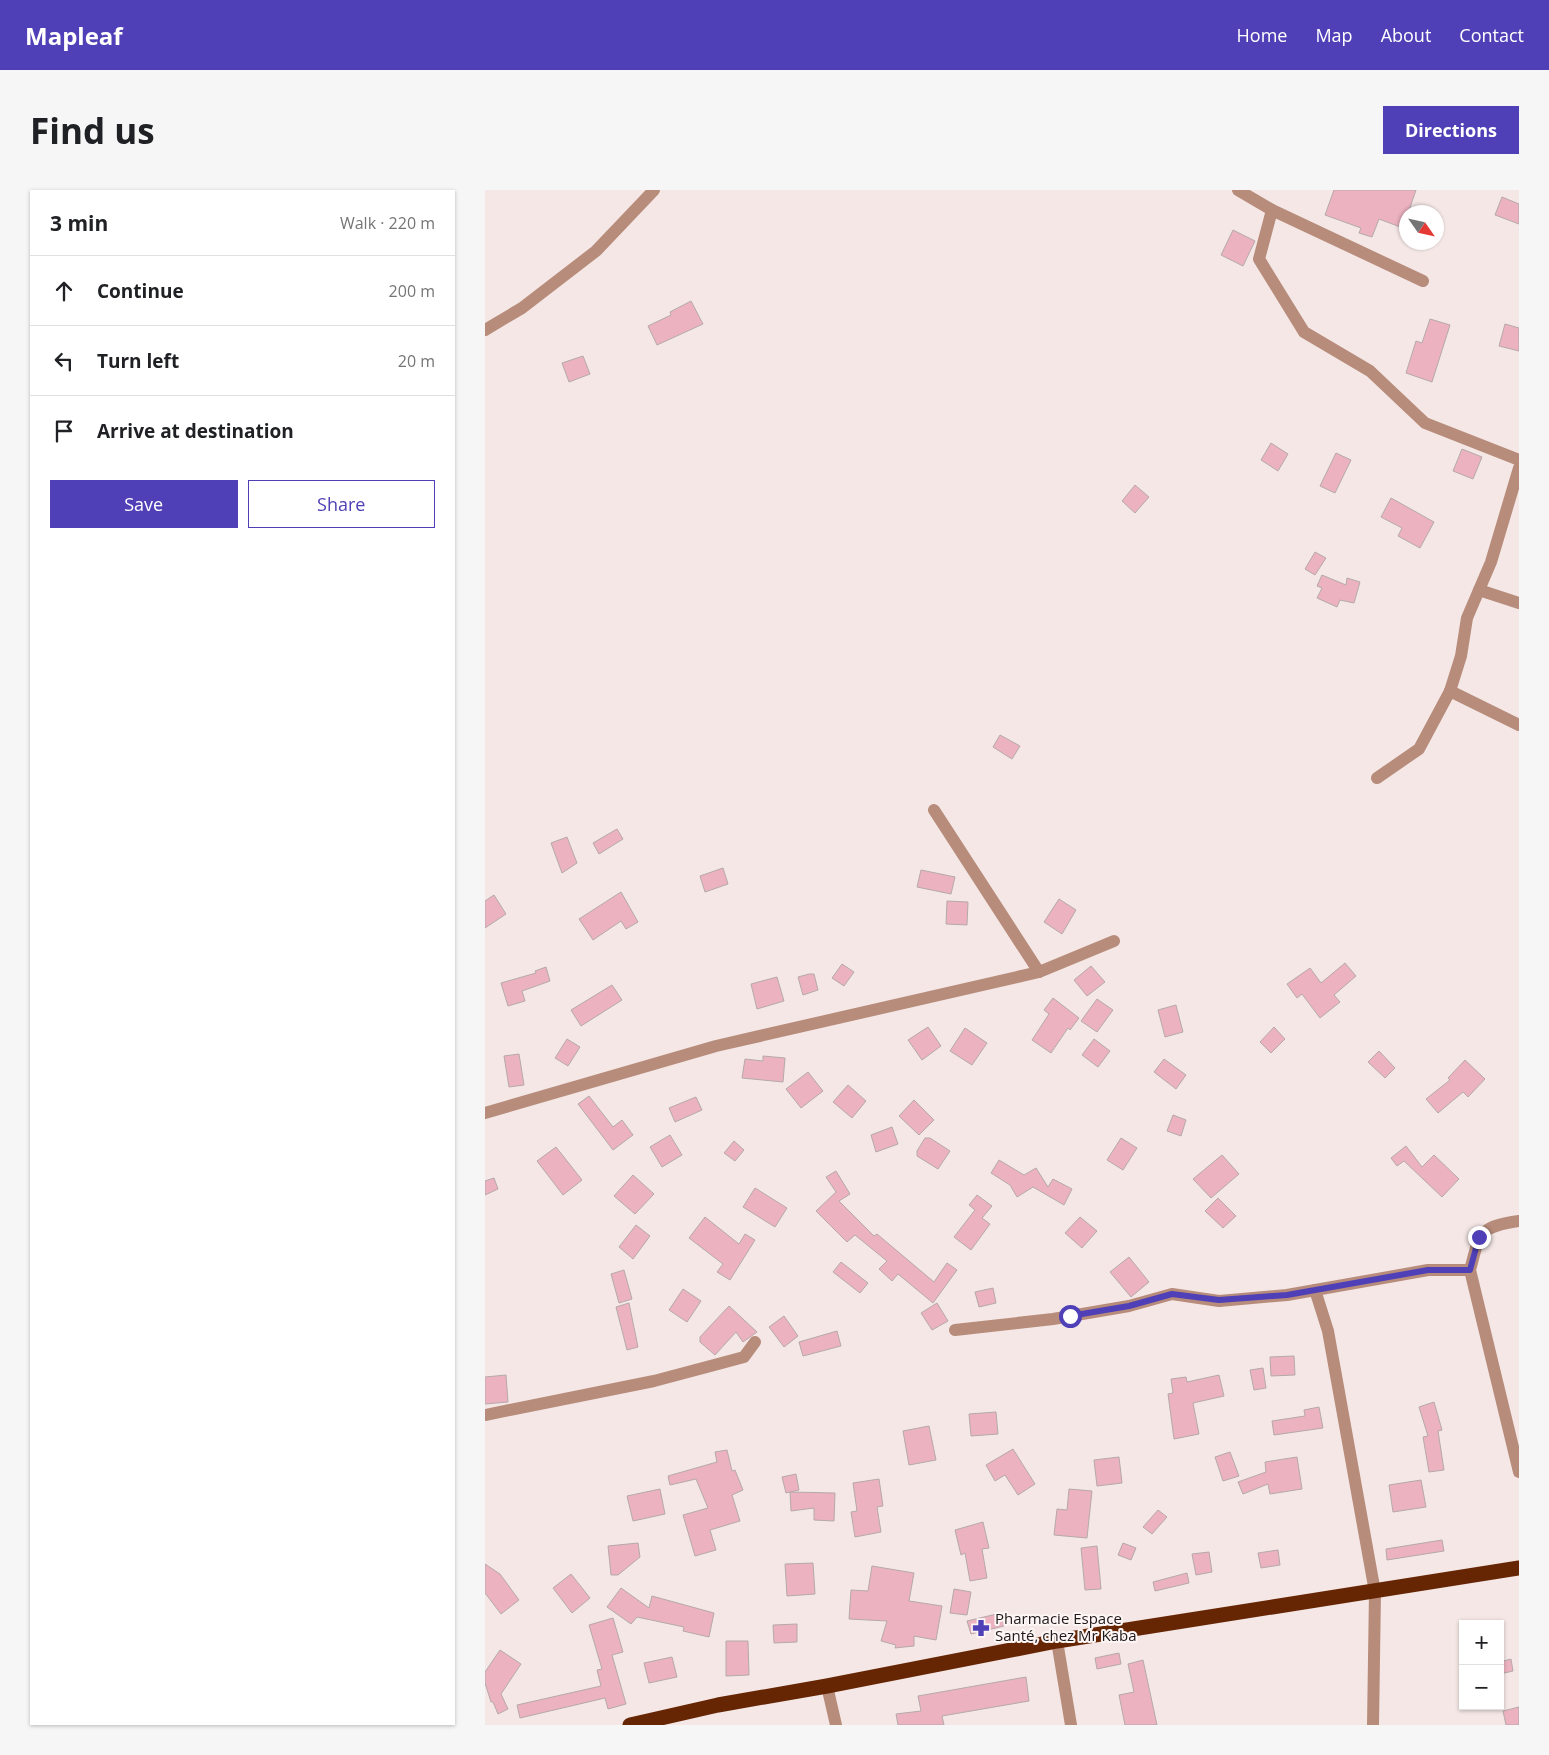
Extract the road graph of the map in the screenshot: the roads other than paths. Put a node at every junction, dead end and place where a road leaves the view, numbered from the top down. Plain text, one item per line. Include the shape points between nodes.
1 (654, 190) edge
2 (1238, 190) edge
3 (1272, 210) junction
4 (1423, 280) dead end
5 (485, 330) edge
6 (1519, 460) edge
7 (1519, 468) edge
8 (1479, 590) junction
9 (1519, 603) edge
10 (1449, 691) junction
11 (1519, 725) edge
12 (1377, 778) dead end
13 (934, 810) dead end
14 (1114, 941) dead end
15 (1039, 972) junction
16 (485, 1113) edge
17 (1519, 1221) edge
18 (1470, 1270) junction
19 (1315, 1290) junction
20 (955, 1330) dead end
21 (755, 1342) dead end
22 (485, 1415) edge
23 (1519, 1472) edge
24 (1519, 1568) edge
25 (1375, 1592) junction
26 (1057, 1641) junction
27 (827, 1686) junction
28 (630, 1725) edge
29 (835, 1725) edge
30 (1071, 1725) edge
31 (1373, 1725) edge

1 - 5 street via 596,251 522,308
2 - 3 street
3 - 4 street
3 - 6 street via 1259,259 1304,332 1370,371 1425,423
7 - 8 street via 1491,562
8 - 9 street
8 - 10 street via 1467,618 1461,656
10 - 11 street
10 - 12 street via 1419,749
13 - 15 street
14 - 15 street
15 - 16 street via 717,1046
17 - 18 street via 1493,1224 1479,1237
18 - 19 street via 1428,1270
18 - 23 street
19 - 20 street via 1219,1300 1172,1294 1129,1306 1053,1319
19 - 25 street via 1327,1331
21 - 22 street via 744,1356 709,1367
24 - 25 highway
25 - 26 highway
25 - 31 street
26 - 27 highway
26 - 30 street
27 - 28 highway via 718,1704
27 - 29 street

